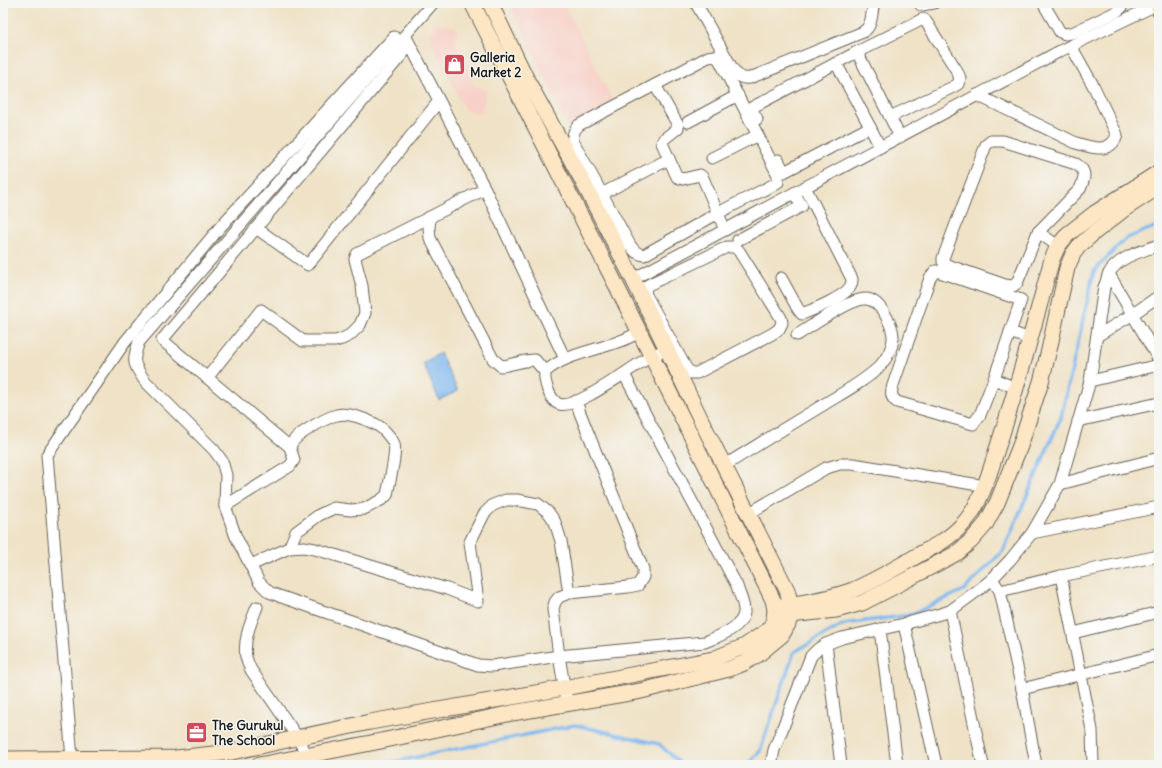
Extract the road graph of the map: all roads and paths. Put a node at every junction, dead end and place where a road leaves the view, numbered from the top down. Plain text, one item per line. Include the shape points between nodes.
1 (425, 3) edge
2 (433, 3) edge
3 (472, 3) edge
4 (490, 3) edge
5 (696, 3) edge
6 (874, 3) edge
7 (920, 3) edge
8 (934, 3) edge
9 (1043, 3) edge
10 (1122, 3) edge
11 (1159, 5) edge
12 (408, 40) junction
13 (1071, 46) junction
14 (857, 52) junction
15 (836, 63) junction
16 (655, 85) junction
17 (738, 95) junction
18 (977, 96) junction
19 (440, 102) junction
20 (890, 117) junction
21 (688, 122) dead end
22 (870, 127) junction
23 (758, 135) junction
24 (900, 137) junction
25 (880, 147) junction
26 (712, 158) dead end
27 (669, 159) junction
28 (1159, 172) edge
29 (805, 187) junction
30 (1159, 187) edge
31 (485, 189) junction
32 (794, 193) junction
33 (597, 196) junction
34 (812, 202) junction
35 (802, 206) junction
36 (729, 208) junction
37 (718, 213) junction
38 (430, 216) junction
39 (736, 224) junction
40 (256, 228) junction
41 (726, 230) junction
42 (1038, 232) junction
43 (709, 239) junction
44 (738, 240) dead end
45 (1159, 245) edge
46 (1058, 246) junction
47 (717, 252) junction
48 (1109, 274) junction
49 (781, 278) dead end
50 (633, 279) junction
51 (1158, 301) edge
52 (1133, 314) junction
53 (640, 332) junction
54 (1010, 332) junction
55 (797, 335) dead end
56 (1097, 336) junction
57 (1030, 339) junction
58 (670, 347) junction
59 (652, 356) junction
60 (566, 359) junction
61 (1159, 360) edge
62 (1159, 365) edge
63 (545, 372) junction
64 (624, 374) junction
65 (207, 378) junction
66 (994, 379) junction
67 (1090, 381) junction
68 (1016, 388) junction
69 (576, 401) junction
70 (1159, 403) edge
71 (1078, 421) junction
72 (290, 447) junction
73 (1159, 458) edge
74 (724, 466) junction
75 (1060, 484) junction
76 (985, 486) junction
77 (225, 506) junction
78 (1159, 507) edge
79 (748, 514) junction
80 (1032, 533) junction
81 (289, 548) junction
82 (1159, 556) edge
83 (251, 565) junction
84 (1061, 576) junction
85 (992, 579) junction
86 (1000, 591) junction
87 (570, 593) junction
88 (257, 606) dead end
89 (791, 609) junction
90 (950, 610) junction
91 (775, 612) junction
92 (1159, 612) edge
93 (904, 624) junction
94 (880, 630) junction
95 (1073, 632) junction
96 (826, 644) junction
97 (1159, 655) edge
98 (559, 656) junction
99 (1081, 675) junction
100 (564, 688) junction
101 (1022, 689) junction
102 (567, 703) junction
103 (298, 738) junction
104 (307, 756) junction
105 (72, 759) junction
106 (3, 760) edge
107 (259, 765) edge
108 (771, 765) edge
109 (841, 765) edge
110 (897, 765) edge
111 (936, 765) edge
112 (983, 765) edge
113 (1036, 765) edge
114 (1093, 765) edge

1 - 105 street via 221,226 125,342 47,455
2 - 12 street
3 - 53 street
4 - 33 street via 527,80
5 - 6 street via 737,75 750,78 867,30
7 - 8 street
9 - 10 street via 1060,32 1065,34 1116,12
11 - 13 street
12 - 19 street
12 - 40 street
12 - 77 street via 139,342 134,356 136,369 140,375 222,461 226,475
13 - 18 street
13 - 18 street via 1117,135 1115,142 1109,147 1097,148 1076,143
14 - 15 street
14 - 20 street
14 - 20 street via 923,19 957,71 960,78 958,84
15 - 22 street
15 - 22 street via 751,108 784,172
16 - 17 street via 714,56 719,59
16 - 27 street via 678,125 662,143
16 - 33 street via 575,129 573,141
17 - 21 street
17 - 23 street
18 - 24 street
19 - 31 street
19 - 40 street via 308,265
20 - 24 street
22 - 25 street
23 - 26 street
23 - 36 street via 778,175 778,182
24 - 25 street
25 - 29 street
27 - 33 street
27 - 37 street via 678,177 683,179 700,175 703,178
28 - 46 street via 1095,213 1068,234
29 - 32 street
29 - 34 street
30 - 89 street via 1096,231 1073,254 1067,268 1044,369 1020,446 997,503 976,536 957,553 862,603 836,610
31 - 38 street
31 - 60 street
32 - 35 street
32 - 39 street
33 - 37 street via 634,252 639,255 644,255
33 - 50 street
34 - 35 street
34 - 49 street via 852,279 851,286 843,294 802,314
35 - 44 street
36 - 37 street
36 - 39 street
37 - 41 street
38 - 63 street via 430,238 493,359 501,366 535,360
38 - 65 street via 357,254 355,259 366,313 360,325 350,335 334,341 303,340 260,310
39 - 41 street
40 - 65 street via 162,340
41 - 43 street
42 - 42 street via 1080,189 1084,174 1082,168 1003,141 991,141 986,145 943,262 1013,286 1017,283
42 - 46 street
43 - 47 street
43 - 50 street
45 - 48 street via 1128,257 1117,264
46 - 57 street
47 - 58 street via 644,290
47 - 58 street via 727,247 735,247 739,251 782,323 772,334 697,373 690,373
48 - 52 street
48 - 56 street via 1104,287
50 - 58 street
51 - 52 street
52 - 56 street
52 - 61 street
53 - 59 street
53 - 60 street
54 - 57 street
54 - 66 street
54 - 66 street via 1021,300 935,271 930,278 891,394 897,402 972,424 980,415
55 - 74 street via 849,303 864,298 874,301 884,311 893,338 890,353 859,383
56 - 67 street
57 - 68 street
58 - 59 street
58 - 74 street
59 - 64 street
59 - 91 street via 773,600
60 - 63 street via 552,365
62 - 67 street
63 - 69 street via 544,379 552,399 559,404
64 - 69 street
64 - 98 street via 736,586 744,606 744,614 733,628 705,642
65 - 72 street
66 - 68 street
67 - 71 street
68 - 76 street
69 - 87 street via 644,577 638,584 628,587
70 - 71 street
71 - 75 street
72 - 77 street via 294,460 290,466
72 - 81 street via 294,440 308,430 336,415 347,414 376,424 390,438 395,452 388,495 364,509 334,508 319,515 296,532
73 - 75 street
74 - 79 street
75 - 80 street
76 - 79 street via 840,464 826,468
76 - 89 street via 963,525 950,536 853,590
77 - 83 street via 236,537
78 - 80 street
79 - 89 street via 787,590
80 - 85 street
81 - 83 street
81 - 87 street via 315,549 447,589 478,601 470,542 484,514 493,505 506,500 518,500 538,504 552,517 561,541
82 - 84 street
83 - 98 street via 259,582 269,592 478,665 492,666
84 - 86 street
84 - 95 street
85 - 86 street
85 - 90 street
86 - 101 street
87 - 98 street via 559,597 553,609
88 - 103 street via 248,629 246,657 251,670
89 - 91 street
89 - 102 street via 788,624 782,635 749,660 729,668 641,691
90 - 93 street
90 - 112 street
91 - 100 street via 772,625 767,631 745,646 713,659
92 - 95 street
93 - 94 street
93 - 111 street
94 - 96 street
94 - 110 street
95 - 99 street
96 - 108 street via 811,656 774,750
96 - 109 street
97 - 99 street
98 - 100 street
99 - 101 street
99 - 114 street via 1092,730
100 - 102 street
100 - 103 street via 370,722
101 - 113 street
102 - 104 street
103 - 104 street
103 - 105 street via 232,752 176,758
104 - 107 street
105 - 106 street

